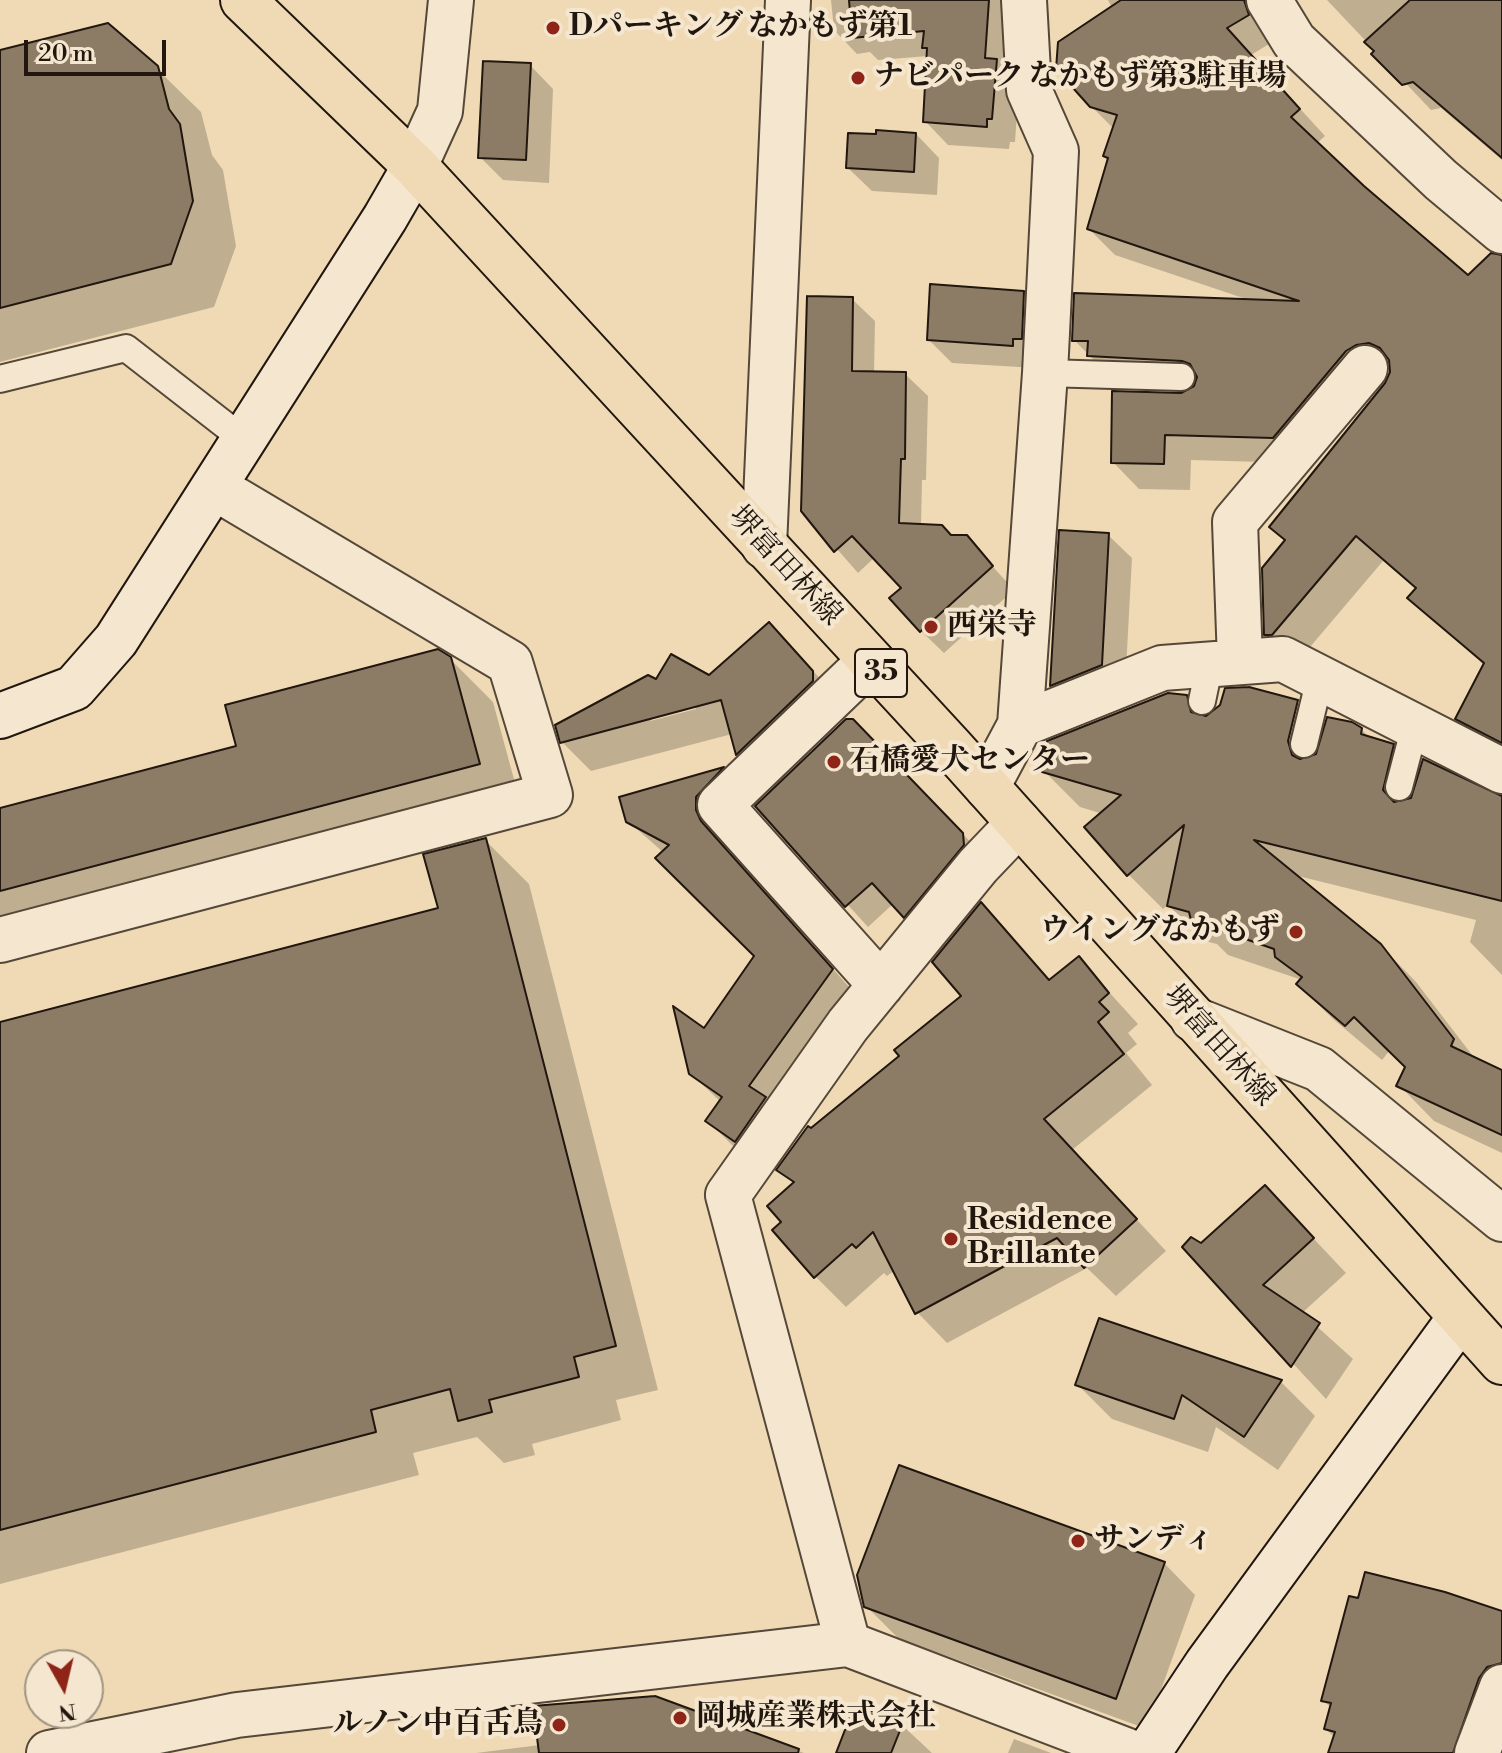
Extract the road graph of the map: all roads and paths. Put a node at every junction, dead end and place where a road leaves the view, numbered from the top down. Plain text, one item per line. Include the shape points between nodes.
1 (243, 0) edge
2 (451, 0) edge
3 (788, 0) edge
4 (1024, 0) edge
5 (1269, 0) edge
6 (415, 166) junction
7 (1502, 231) edge
8 (1365, 368) dead end
9 (1045, 373) junction
10 (1181, 377) dead end
11 (0, 379) edge
12 (243, 439) junction
13 (214, 487) junction
14 (764, 546) junction
15 (870, 661) junction
16 (1217, 675) junction
17 (1320, 678) junction
18 (0, 716) edge
19 (1020, 725) junction
20 (1415, 726) junction
21 (1304, 744) dead end
22 (1502, 771) edge
23 (987, 787) junction
24 (1399, 787) dead end
25 (1019, 823) junction
26 (0, 940) edge
27 (881, 985) junction
28 (1193, 1019) junction
29 (1502, 1219) edge
30 (1460, 1318) junction
31 (1502, 1362) edge
32 (848, 1644) junction
33 (1502, 1687) edge
34 (168, 1741) edge
35 (49, 1753) edge
36 (1133, 1753) edge
37 (1148, 1753) edge
38 (1477, 1753) edge

1 - 6 main road, 堺富田林線 / 35
2 - 6 street via 440,111
3 - 14 street
4 - 9 street via 1029,90 1056,151
5 - 7 street via 1294,41
6 - 12 street
6 - 14 main road, 堺富田林線 / 35
8 - 16 street via 1235,522
9 - 10 lane
9 - 19 street
11 - 12 lane via 126,348
12 - 13 street
13 - 18 street via 116,640 74,688
13 - 26 street via 510,663 550,795
14 - 15 main road, 堺富田林線 / 35
15 - 23 main road, 堺富田林線 / 35
15 - 27 street via 720,805
16 - 17 street via 1283,659
16 - 19 street via 1162,668
17 - 20 street
17 - 21 lane
19 - 23 street
20 - 22 street
20 - 24 lane
23 - 25 main road, 堺富田林線 / 35
25 - 27 street
25 - 28 main road, 堺富田林線 / 35
27 - 32 street via 728,1195
28 - 29 street via 1319,1069
28 - 30 main road, 堺富田林線 / 35
30 - 31 main road, 堺富田林線 / 35
30 - 37 street
32 - 34 street via 237,1715
32 - 36 street
33 - 38 street
34 - 35 street

